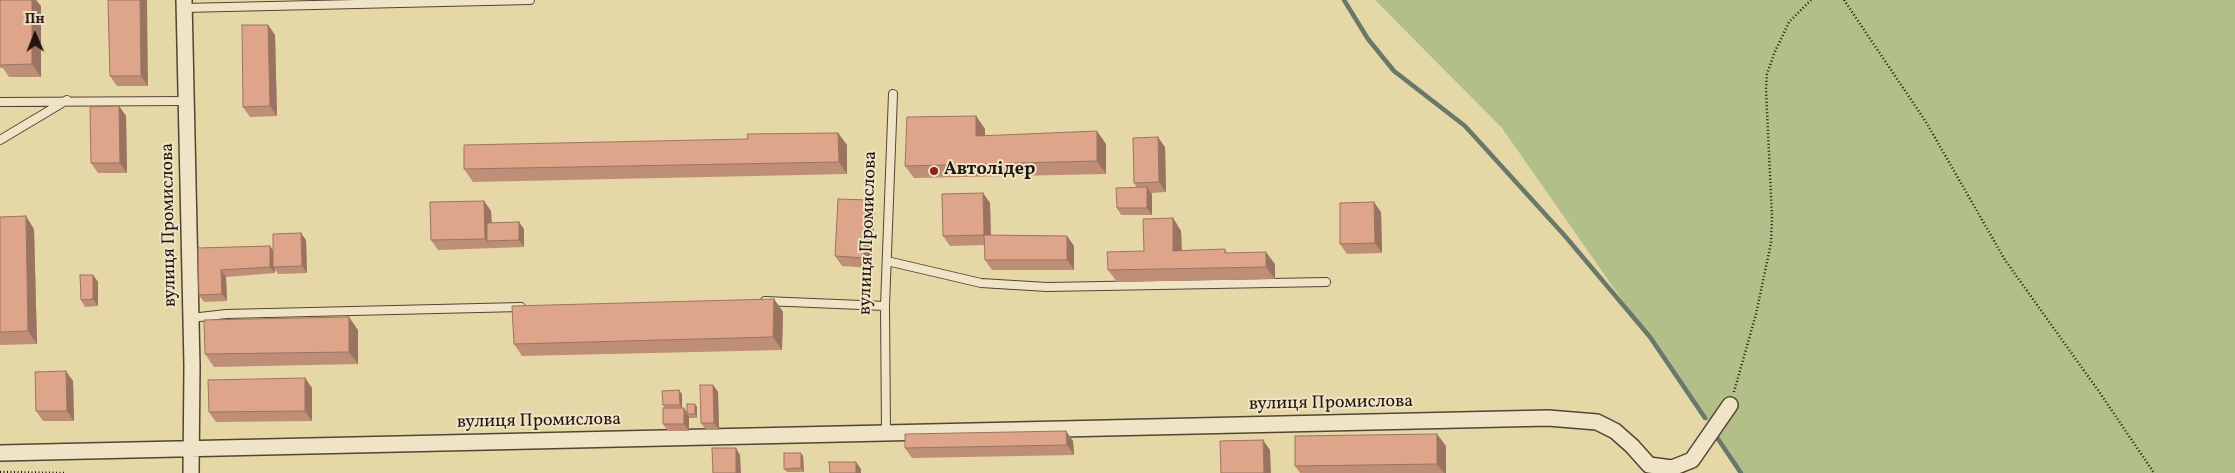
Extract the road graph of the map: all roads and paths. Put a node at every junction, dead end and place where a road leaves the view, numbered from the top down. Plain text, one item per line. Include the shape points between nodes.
1 (530, 0) edge
2 (1811, 0) edge
3 (1844, 0) edge
4 (184, 4) edge
5 (893, 94) dead end
6 (68, 100) junction
7 (186, 101) junction
8 (0, 102) edge
9 (0, 140) edge
10 (887, 261) junction
11 (1326, 282) dead end
12 (755, 301) edge
13 (885, 306) junction
14 (526, 307) edge
15 (191, 318) junction
16 (1730, 405) joint
17 (886, 433) junction
18 (192, 448) junction
19 (0, 453) edge
20 (1651, 469) edge
21 (0, 472) edge
22 (64, 473) edge
23 (191, 473) edge
24 (2154, 473) edge

1 - 4 lane
2 - 16 path via 1789,22 1767,74 1771,243 1756,314
3 - 24 path via 1926,122 2005,260
4 - 7 street, вулиця Промислова
5 - 10 lane, вулиця Промислова
6 - 7 lane
6 - 8 lane
6 - 9 lane
7 - 15 street, вулиця Промислова
10 - 11 lane via 981,283 1047,287
10 - 13 lane, вулиця Промислова
12 - 13 lane
13 - 17 lane, вулиця Промислова
14 - 15 lane via 226,314
15 - 18 street, вулиця Промислова
16 - 20 street, вулиця Промислова via 1692,460 1672,468
17 - 18 street, вулиця Промислова
17 - 20 street, вулиця Промислова via 1563,418 1597,422 1615,431
18 - 19 street, вулиця Промислова
18 - 23 street, вулиця Промислова
21 - 22 path

